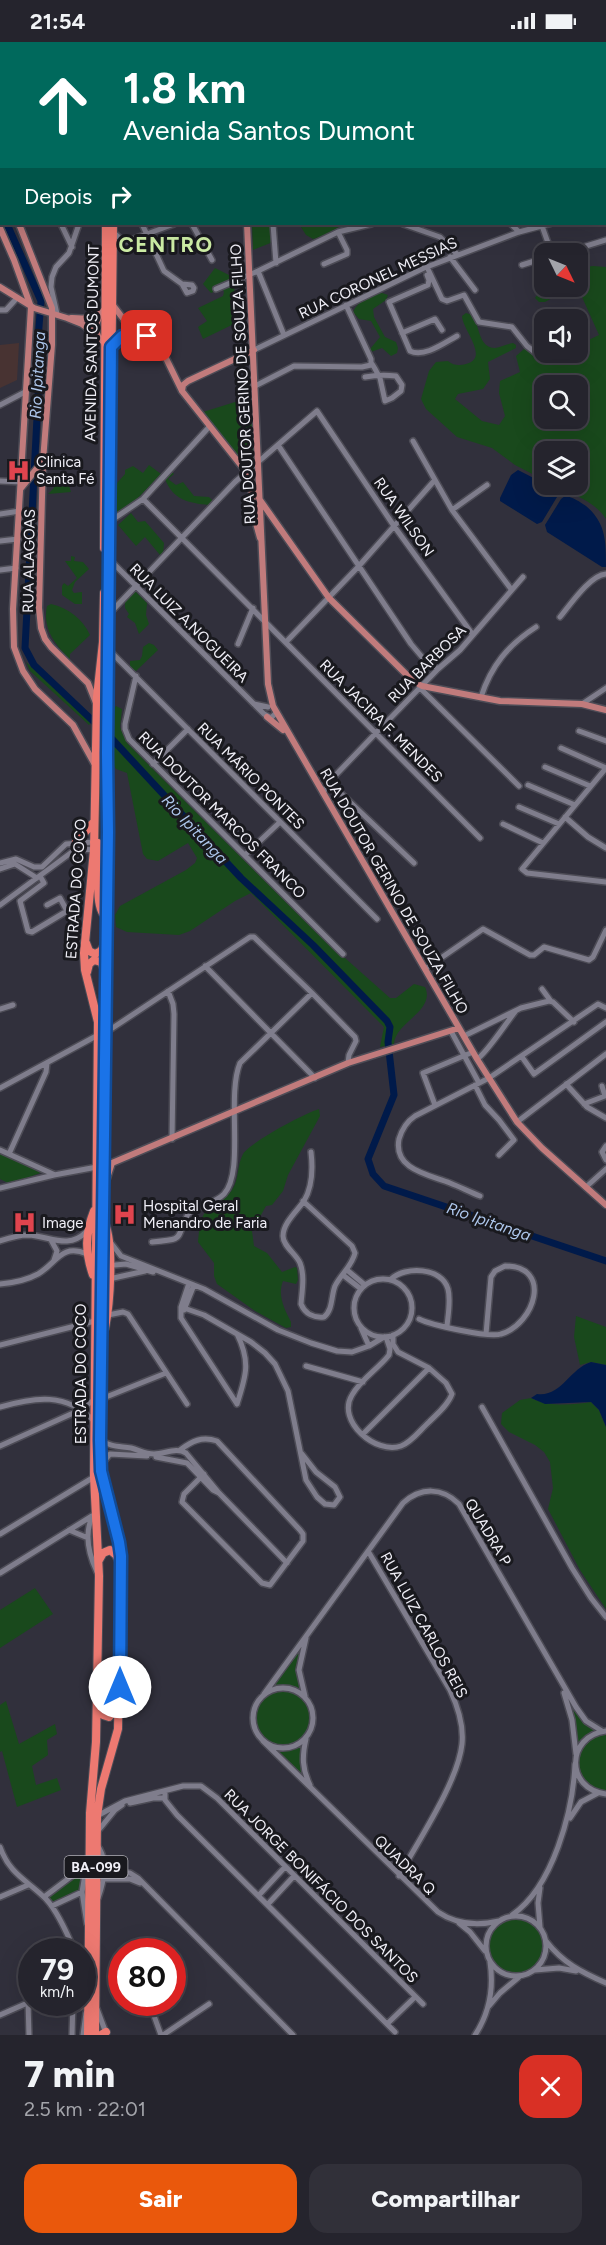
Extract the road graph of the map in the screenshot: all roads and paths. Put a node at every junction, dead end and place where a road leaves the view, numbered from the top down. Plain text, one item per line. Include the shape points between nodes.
1 (19, 225) edge
2 (61, 225) edge
3 (79, 225) edge
4 (106, 225) edge
5 (142, 225) edge
6 (171, 225) edge
7 (193, 225) edge
8 (247, 225) edge
9 (273, 225) edge
10 (367, 225) edge
11 (406, 225) edge
12 (512, 225) edge
13 (546, 225) edge
14 (542, 226) junction
15 (0, 228) edge
16 (113, 228) edge
17 (339, 232) junction
18 (519, 232) junction
19 (147, 234) junction
20 (606, 240) edge
21 (548, 243) edge
22 (588, 245) edge
23 (72, 247) junction
24 (457, 254) junction
25 (450, 257) junction
26 (212, 260) dead end
27 (534, 261) edge
28 (276, 263) junction
29 (324, 264) dead end
30 (522, 265) dead end
31 (426, 267) junction
32 (258, 271) junction
33 (250, 274) junction
34 (182, 284) junction
35 (428, 285) junction
36 (0, 287) edge
37 (436, 287) junction
38 (216, 288) dead end
39 (475, 290) dead end
40 (17, 298) junction
41 (346, 305) junction
42 (33, 307) junction
43 (106, 309) junction
44 (0, 310) edge
45 (52, 313) junction
46 (67, 318) junction
47 (125, 321) junction
48 (442, 330) dead end
49 (402, 333) junction
50 (284, 335) junction
51 (98, 336) junction
52 (122, 336) junction
53 (147, 336) junction
54 (458, 336) dead end
55 (109, 346) junction
56 (254, 350) junction
57 (534, 352) edge
58 (372, 364) junction
59 (174, 374) junction
60 (378, 375) junction
61 (198, 376) junction
62 (365, 377) dead end
63 (255, 386) junction
64 (182, 391) junction
65 (25, 392) junction
66 (0, 405) edge
67 (210, 426) junction
68 (413, 441) dead end
69 (278, 445) junction
70 (271, 452) junction
71 (285, 454) junction
72 (41, 463) junction
73 (258, 464) junction
74 (247, 473) junction
75 (0, 481) edge
76 (434, 481) junction
77 (251, 482) junction
78 (23, 484) junction
79 (486, 485) dead end
80 (143, 499) junction
81 (260, 500) junction
82 (452, 510) junction
83 (20, 511) junction
84 (0, 514) edge
85 (109, 522) junction
86 (394, 526) junction
87 (18, 539) junction
88 (182, 539) junction
89 (0, 541) edge
90 (262, 544) junction
91 (108, 559) junction
92 (358, 567) junction
93 (16, 568) junction
94 (0, 570) edge
95 (606, 574) edge
96 (523, 577) dead end
97 (135, 586) junction
98 (511, 589) junction
99 (329, 598) junction
100 (253, 608) junction
101 (109, 614) junction
102 (560, 617) dead end
103 (266, 620) junction
104 (536, 627) dead end
105 (473, 635) junction
106 (286, 642) junction
107 (238, 644) dead end
108 (108, 649) junction
109 (438, 669) junction
110 (136, 676) junction
111 (421, 687) junction
112 (606, 688) edge
113 (481, 697) junction
114 (253, 704) junction
115 (582, 704) junction
116 (97, 705) junction
117 (270, 706) junction
118 (606, 710) edge
119 (276, 713) junction
120 (97, 715) joint
121 (266, 716) junction
122 (108, 717) joint
123 (188, 729) junction
124 (579, 731) dead end
125 (287, 733) junction
126 (375, 734) junction
127 (606, 741) edge
128 (561, 748) dead end
129 (153, 764) junction
130 (96, 766) junction
131 (545, 767) dead end
132 (606, 768) edge
133 (599, 776) junction
134 (606, 780) edge
135 (329, 782) junction
136 (528, 785) dead end
137 (519, 786) dead end
138 (590, 786) junction
139 (323, 793) junction
140 (574, 805) junction
141 (519, 807) dead end
142 (565, 817) junction
143 (94, 822) junction
144 (280, 822) junction
145 (503, 824) dead end
146 (559, 824) junction
147 (480, 838) dead end
148 (72, 843) junction
149 (543, 843) junction
150 (94, 846) junction
151 (606, 848) edge
152 (72, 852) junction
153 (245, 855) junction
154 (414, 862) dead end
155 (0, 863) edge
156 (0, 869) edge
157 (23, 870) junction
158 (39, 877) junction
159 (606, 882) edge
160 (29, 883) junction
161 (47, 904) dead end
162 (0, 905) edge
163 (106, 917) junction
164 (377, 919) dead end
165 (606, 930) edge
166 (84, 939) junction
167 (106, 940) junction
168 (343, 954) dead end
169 (205, 966) junction
170 (425, 969) junction
171 (106, 973) junction
172 (87, 975) junction
173 (542, 989) dead end
174 (168, 991) junction
175 (312, 993) junction
176 (552, 1001) junction
177 (13, 1005) dead end
178 (606, 1008) edge
179 (0, 1009) edge
180 (516, 1011) junction
181 (574, 1022) junction
182 (606, 1022) edge
183 (455, 1028) junction
184 (271, 1032) junction
185 (101, 1034) junction
186 (464, 1036) junction
187 (473, 1052) junction
188 (606, 1054) edge
189 (464, 1057) junction
190 (522, 1057) junction
191 (477, 1059) junction
192 (47, 1063) junction
193 (348, 1063) junction
194 (315, 1078) junction
195 (489, 1078) junction
196 (477, 1084) junction
197 (566, 1084) junction
198 (602, 1086) dead end
199 (0, 1088) edge
200 (605, 1096) edge
201 (584, 1104) junction
202 (435, 1106) junction
203 (233, 1112) junction
204 (606, 1118) edge
205 (518, 1122) junction
206 (172, 1138) junction
207 (606, 1146) edge
208 (0, 1150) edge
209 (103, 1150) junction
210 (311, 1152) dead end
211 (9, 1154) junction
212 (500, 1155) dead end
213 (606, 1160) edge
214 (112, 1163) junction
215 (97, 1167) junction
216 (606, 1169) edge
217 (54, 1175) junction
218 (586, 1186) junction
219 (0, 1188) edge
220 (102, 1196) junction
221 (480, 1197) dead end
222 (303, 1202) junction
223 (605, 1202) edge
224 (96, 1204) junction
225 (103, 1218) junction
226 (87, 1232) junction
227 (51, 1240) junction
228 (109, 1240) junction
229 (0, 1241) edge
230 (152, 1242) dead end
231 (116, 1252) junction
232 (87, 1254) junction
233 (54, 1260) junction
234 (115, 1265) junction
235 (145, 1271) junction
236 (402, 1271) junction
237 (345, 1272) junction
238 (163, 1274) junction
239 (109, 1278) junction
240 (391, 1279) junction
241 (95, 1282) junction
242 (400, 1283) junction
243 (0, 1284) edge
244 (192, 1284) junction
245 (363, 1287) junction
246 (183, 1307) junction
247 (108, 1315) junction
248 (419, 1318) dead end
249 (95, 1321) junction
250 (360, 1326) junction
251 (447, 1326) junction
252 (236, 1334) junction
253 (486, 1334) junction
254 (393, 1335) junction
255 (385, 1337) junction
256 (249, 1341) junction
257 (0, 1345) edge
258 (369, 1346) junction
259 (102, 1347) junction
260 (244, 1348) junction
261 (398, 1352) junction
262 (390, 1355) junction
263 (306, 1366) dead end
264 (429, 1368) junction
265 (166, 1373) junction
266 (361, 1384) junction
267 (241, 1392) junction
268 (230, 1394) junction
269 (97, 1399) junction
270 (187, 1404) dead end
271 (0, 1407) edge
272 (482, 1407) dead end
273 (80, 1410) junction
274 (94, 1421) junction
275 (363, 1434) junction
276 (100, 1440) junction
277 (0, 1446) edge
278 (122, 1451) junction
279 (182, 1451) junction
280 (302, 1454) junction
281 (169, 1455) junction
282 (181, 1461) junction
283 (100, 1466) junction
284 (310, 1467) junction
285 (304, 1470) junction
286 (202, 1475) junction
287 (94, 1477) junction
288 (96, 1507) junction
289 (92, 1516) junction
290 (69, 1530) junction
291 (0, 1534) edge
292 (88, 1538) junction
293 (368, 1551) junction
294 (99, 1560) junction
295 (287, 1563) junction
296 (121, 1565) junction
297 (0, 1573) edge
298 (99, 1576) junction
299 (606, 1617) edge
300 (308, 1633) junction
301 (561, 1683) junction
302 (264, 1694) junction
303 (306, 1698) junction
304 (120, 1701) junction
305 (97, 1704) junction
306 (604, 1731) edge
307 (306, 1737) junction
308 (263, 1741) junction
309 (576, 1760) junction
310 (312, 1789) junction
311 (165, 1791) junction
312 (599, 1793) junction
313 (606, 1794) edge
314 (165, 1798) junction
315 (138, 1799) junction
316 (121, 1804) junction
317 (97, 1816) junction
318 (566, 1824) junction
319 (97, 1832) junction
320 (0, 1847) edge
321 (93, 1847) junction
322 (85, 1866) junction
323 (285, 1868) junction
324 (107, 1875) junction
325 (294, 1876) junction
326 (399, 1876) junction
327 (28, 1885) junction
328 (540, 1887) junction
329 (82, 1892) junction
330 (259, 1895) junction
331 (0, 1897) edge
332 (44, 1897) junction
333 (268, 1904) junction
334 (52, 1906) junction
335 (95, 1908) junction
336 (510, 1916) junction
337 (499, 1921) junction
338 (458, 1922) junction
339 (541, 1928) junction
340 (89, 1930) junction
341 (68, 1938) edge
342 (89, 1938) edge
343 (93, 1938) edge
344 (545, 1939) junction
345 (486, 1952) junction
346 (490, 1962) junction
347 (533, 1971) junction
348 (578, 1971) junction
349 (519, 1976) junction
350 (606, 1983) edge
351 (415, 1997) junction
352 (209, 2004) dead end
353 (423, 2004) dead end
354 (18, 2007) edge
355 (488, 2007) junction
356 (0, 2014) edge
357 (30, 2016) edge
358 (72, 2016) edge
359 (85, 2016) edge
360 (88, 2016) edge
361 (91, 2016) edge
362 (94, 2016) edge
363 (155, 2016) edge
364 (387, 2024) junction
365 (395, 2032) dead end
366 (104, 2034) edge
367 (29, 2035) edge
368 (72, 2035) edge
369 (83, 2035) edge
370 (88, 2035) edge
371 (95, 2035) edge
372 (162, 2035) edge
373 (293, 2035) edge
374 (475, 2035) edge

1 - 45 main road, RUA ALAGOAS
2 - 23 street
3 - 23 street
4 - 43 highway, AVENIDA SANTOS DUMONT / BA-099
5 - 19 street
6 - 19 street
7 - 26 street
8 - 33 main road, RUA DOUTOR GERINO DE SOUZA FILHO
9 - 28 street
10 - 17 street
11 - 24 street via 440,237
12 - 18 street
13 - 14 street, RUA CORONEL MESSIAS
14 - 18 street, RUA CORONEL MESSIAS
14 - 21 street
15 - 42 main road
16 - 19 street via 124,242
16 - 43 highway, AVENIDA SANTOS DUMONT / BA-099
17 - 28 street
17 - 29 street via 347,254
18 - 24 street, RUA CORONEL MESSIAS
19 - 34 street via 165,271
20 - 22 street
23 - 45 street via 52,277
24 - 25 street, RUA CORONEL MESSIAS
25 - 31 street, RUA CORONEL MESSIAS
25 - 39 street
27 - 30 street
28 - 32 street
31 - 35 street
31 - 37 street
31 - 41 street, RUA CORONEL MESSIAS
32 - 33 street
32 - 50 street
33 - 38 street
33 - 56 main road, RUA DOUTOR GERINO DE SOUZA FILHO
34 - 34 street via 192,285 193,291 187,293
35 - 37 street
35 - 49 street via 389,302
36 - 40 main road
37 - 57 street via 444,301 466,296 479,322 512,327
40 - 42 main road
40 - 44 street via 6,310
41 - 50 street, RUA CORONEL MESSIAS
41 - 58 street
42 - 45 main road
42 - 65 main road
43 - 46 main road via 90,319
43 - 47 main road
43 - 51 main road via 95,327
43 - 55 highway, AVENIDA SANTOS DUMONT / BA-099
45 - 46 main road
45 - 72 main road, RUA ALAGOAS
46 - 51 main road
47 - 52 main road
47 - 53 main road
48 - 49 street via 435,319
49 - 54 street via 410,351 416,353
50 - 56 street, RUA CORONEL MESSIAS
51 - 55 main road
52 - 53 main road
52 - 55 main road
53 - 59 main road via 159,344
55 - 85 highway, AVENIDA SANTOS DUMONT / BA-099
55 - 116 highway, AVENIDA SANTOS DUMONT / BA-099 via 103,642
56 - 61 main road
56 - 63 main road, RUA DOUTOR GERINO DE SOUZA FILHO
58 - 60 street
58 - 63 street via 294,366
59 - 61 main road via 181,378
59 - 64 main road
60 - 60 street via 385,401 401,391 396,376
60 - 62 street
61 - 64 main road via 185,383
63 - 73 main road, RUA DOUTOR GERINO DE SOUZA FILHO
64 - 67 main road
65 - 66 street
65 - 78 main road
67 - 74 main road
67 - 80 street
68 - 76 street
69 - 70 street
69 - 71 street
69 - 86 street, RUA WILSON via 317,411
70 - 71 street
70 - 73 street
71 - 92 street
72 - 78 main road
72 - 116 main road, RUA ALAGOAS via 41,628 51,648 88,683
73 - 74 street
73 - 81 main road, RUA DOUTOR GERINO DE SOUZA FILHO
74 - 77 main road
74 - 88 street
75 - 78 street
76 - 82 street
76 - 86 street
77 - 81 main road
77 - 90 main road, RUA DOUTOR GERINO DE SOUZA FILHO
78 - 83 main road
79 - 82 street
80 - 85 street
80 - 88 street, RUA JACIRA F. MENDES
81 - 90 main road, RUA DOUTOR GERINO DE SOUZA FILHO
81 - 99 main road
82 - 98 street
83 - 84 street
83 - 87 main road
85 - 91 highway, AVENIDA SANTOS DUMONT / BA-099
86 - 92 street
86 - 105 street, RUA WILSON
87 - 89 street
87 - 93 main road
88 - 97 street
88 - 100 street, RUA JACIRA F. MENDES
90 - 103 main road, RUA DOUTOR GERINO DE SOUZA FILHO
91 - 97 street, RUA LUIZ A.NOGUEIRA
91 - 101 highway, AVENIDA SANTOS DUMONT / BA-099
92 - 99 street
92 - 109 street via 411,644
93 - 94 street
93 - 130 main road via 12,632 16,656 35,689 73,724
95 - 102 street via 590,582
96 - 98 street, RUA BARBOSA
97 - 101 street
97 - 114 street, RUA LUIZ A.NOGUEIRA
98 - 105 street, RUA BARBOSA
99 - 106 street
99 - 111 main road
100 - 103 street, RUA JACIRA F. MENDES
100 - 107 street
101 - 108 highway, AVENIDA SANTOS DUMONT / BA-099
103 - 106 street, RUA JACIRA F. MENDES
103 - 117 main road, RUA DOUTOR GERINO DE SOUZA FILHO
104 - 113 street via 503,653
105 - 109 street, RUA BARBOSA
106 - 126 street, RUA JACIRA F. MENDES
108 - 110 street, RUA MÁRIO PONTES
108 - 122 highway, AVENIDA SANTOS DUMONT / BA-099
109 - 111 street, RUA BARBOSA
110 - 123 street, RUA MÁRIO PONTES
110 - 129 street, RUA DOUTOR MARCOS FRANCO via 125,729 129,740
111 - 113 main road
111 - 126 street, RUA BARBOSA
111 - 137 street
112 - 115 street
113 - 115 main road via 508,702
114 - 117 street, RUA LUIZ A.NOGUEIRA
114 - 121 street, RUA LUIZ A.NOGUEIRA
115 - 118 main road
116 - 120 highway, AVENIDA SANTOS DUMONT / BA-099
117 - 119 main road, RUA DOUTOR GERINO DE SOUZA FILHO
117 - 121 street
119 - 121 street
119 - 125 main road, RUA DOUTOR GERINO DE SOUZA FILHO
120 - 130 highway, ESTRADA DO COCO / BA-099
121 - 125 main road
122 - 163 highway, ESTRADA DO COCO / BA-099
123 - 129 street
123 - 144 street, RUA MÁRIO PONTES
124 - 127 street
125 - 139 main road, RUA DOUTOR GERINO DE SOUZA FILHO
126 - 135 street, RUA BARBOSA
126 - 147 street, RUA JACIRA F. MENDES
128 - 132 street
129 - 153 street, RUA DOUTOR MARCOS FRANCO
130 - 143 highway, ESTRADA DO COCO / BA-099
131 - 138 street
132 - 133 street
133 - 134 street
133 - 138 street
135 - 139 street, RUA BARBOSA
135 - 154 street
136 - 140 street
138 - 140 street
139 - 170 main road, RUA DOUTOR GERINO DE SOUZA FILHO
140 - 142 street
141 - 146 street
142 - 146 street
142 - 151 street
143 - 148 highway
143 - 150 highway, ESTRADA DO COCO / BA-099
144 - 153 street
144 - 164 street, RUA MÁRIO PONTES
145 - 149 street
146 - 149 street
148 - 150 street
148 - 152 street
148 - 155 street via 63,846 42,867 16,859
149 - 159 street via 523,868 524,872
150 - 152 street
150 - 163 highway via 98,843 101,848 99,903
150 - 166 highway, ESTRADA DO COCO / BA-099
152 - 158 street
153 - 168 street, RUA DOUTOR MARCOS FRANCO
156 - 157 street via 15,864
157 - 158 street
157 - 160 street
158 - 160 street
158 - 161 street via 44,883 20,901 28,931 67,911 60,898
160 - 162 street
163 - 167 highway, ESTRADA DO COCO / BA-099
165 - 170 street via 589,960 546,947 530,955 483,929
166 - 167 highway via 89,951 95,954
166 - 172 highway, ESTRADA DO COCO / BA-099
167 - 171 highway, ESTRADA DO COCO / BA-099
169 - 174 street
169 - 175 street via 250,937 257,938
169 - 184 street
170 - 183 main road, RUA DOUTOR GERINO DE SOUZA FILHO
171 - 172 highway via 101,962 94,960
171 - 185 highway, ESTRADA DO COCO / BA-099
172 - 185 highway, ESTRADA DO COCO / BA-099
173 - 176 street
174 - 185 street
174 - 206 street via 174,1014
175 - 184 street
175 - 193 street via 356,1040
176 - 180 street
176 - 181 street
177 - 179 street
178 - 181 street via 599,1004
180 - 186 street
180 - 191 street via 485,1054
181 - 190 street
182 - 190 street via 534,1074
183 - 186 main road, RUA DOUTOR GERINO DE SOUZA FILHO
183 - 189 street
183 - 193 main road
184 - 194 street
184 - 203 street via 240,1063
185 - 192 street
185 - 209 highway, ESTRADA DO COCO / BA-099
185 - 215 highway, ESTRADA DO COCO / BA-099
186 - 187 main road, RUA DOUTOR GERINO DE SOUZA FILHO
187 - 189 street
187 - 191 main road, RUA DOUTOR GERINO DE SOUZA FILHO
188 - 197 street
189 - 196 street
189 - 202 street via 423,1072
190 - 195 street
191 - 195 main road, RUA DOUTOR GERINO DE SOUZA FILHO
192 - 199 street
192 - 211 street
193 - 194 main road
194 - 203 main road
195 - 196 street
195 - 205 main road, RUA DOUTOR GERINO DE SOUZA FILHO
196 - 202 street
196 - 212 street via 485,1105 514,1140
197 - 201 street
197 - 205 street
198 - 200 street
200 - 201 street
201 - 204 street
202 - 221 street via 411,1119 402,1130 399,1151 422,1175
203 - 206 main road
203 - 230 street via 231,1183 217,1200 186,1217 177,1238
205 - 218 main road, RUA DOUTOR GERINO DE SOUZA FILHO
206 - 214 main road
207 - 213 street via 602,1153
208 - 211 street
209 - 214 main road
209 - 220 highway, ESTRADA DO COCO / BA-099
210 - 222 street via 311,1179
211 - 217 street
214 - 220 main road
215 - 217 street
215 - 224 highway, ESTRADA DO COCO / BA-099
216 - 218 street
217 - 219 street
218 - 223 main road, RUA DOUTOR GERINO DE SOUZA FILHO
220 - 225 highway, ESTRADA DO COCO / BA-099
222 - 237 street via 352,1246 355,1257
222 - 237 street via 284,1228 283,1237 302,1270 301,1304 305,1312 320,1318 327,1315 334,1289
224 - 226 highway
224 - 241 highway, ESTRADA DO COCO / BA-099
225 - 228 highway
225 - 259 highway, ESTRADA DO COCO / BA-099
226 - 227 street via 74,1240
226 - 232 highway
227 - 229 street via 25,1235
227 - 233 street via 57,1251
228 - 231 street
228 - 239 highway
231 - 234 street
231 - 238 street
232 - 233 street via 71,1250
232 - 241 highway
233 - 243 street via 34,1276
234 - 235 street via 126,1264
234 - 239 street
235 - 238 street
235 - 239 street
236 - 240 street
236 - 242 street
236 - 251 street via 429,1273 444,1281 448,1289
237 - 245 street
238 - 244 street
239 - 247 highway
240 - 242 street
240 - 245 street via 374,1280
241 - 249 highway, ESTRADA DO COCO / BA-099
242 - 254 street via 413,1307 408,1324
244 - 246 street
244 - 258 street via 278,1330 311,1343 344,1352
245 - 250 street via 354,1303
246 - 252 street
246 - 268 street via 183,1321
247 - 259 highway
247 - 265 street via 128,1314
248 - 251 street
249 - 257 street
249 - 269 highway, ESTRADA DO COCO / BA-099
250 - 255 street
250 - 258 street
251 - 253 street
252 - 256 street
252 - 260 street
253 - 253 street via 507,1332 529,1312 536,1289 522,1270 505,1266 491,1277
254 - 255 street
254 - 261 street
255 - 258 street
255 - 262 street
256 - 260 street
256 - 280 street via 279,1371 288,1391
259 - 269 highway, ESTRADA DO COCO / BA-099
260 - 267 street via 247,1369
261 - 262 street
261 - 264 street
262 - 266 street
263 - 266 street
264 - 275 street
264 - 275 street via 452,1394 413,1438 387,1448
265 - 269 street
265 - 270 street
266 - 275 street via 352,1394 348,1408 353,1424
267 - 268 street
267 - 268 street via 237,1404
269 - 273 street
269 - 274 highway, ESTRADA DO COCO / BA-099
269 - 276 highway, ESTRADA DO COCO / BA-099
271 - 273 street via 47,1398
272 - 299 street via 577,1577
273 - 274 street
273 - 277 street
274 - 287 highway, ESTRADA DO COCO / BA-099
276 - 278 street
276 - 283 highway, ESTRADA DO COCO / BA-099
278 - 281 street
278 - 283 street via 110,1454
279 - 281 street
279 - 282 street
279 - 286 street
279 - 295 street via 192,1441 204,1438 225,1448 303,1534 303,1541
280 - 284 street
280 - 285 street
281 - 282 street
282 - 286 street
283 - 296 highway, ESTRADA DO COCO / BA-099
284 - 285 street
284 - 285 street via 338,1490 340,1497 334,1505 317,1497
286 - 295 street
286 - 295 street via 184,1494 182,1502 262,1583 270,1585
287 - 288 highway, ESTRADA DO COCO / BA-099
287 - 291 street
288 - 289 street
288 - 294 highway, ESTRADA DO COCO / BA-099
289 - 290 street
289 - 292 street
290 - 292 street
290 - 297 street
292 - 298 street
293 - 300 street, QUADRA P
293 - 301 street, QUADRA P via 410,1497 425,1490 454,1498
293 - 326 street, RUA LUIZ CARLOS REIS via 450,1690 462,1728 457,1765
294 - 296 highway via 110,1550
294 - 298 highway, ESTRADA DO COCO / BA-099
296 - 304 highway, ESTRADA DO COCO / BA-099
298 - 305 highway, ESTRADA DO COCO / BA-099
300 - 302 street, QUADRA P
300 - 303 street via 299,1670
301 - 306 street, QUADRA P via 586,1721
301 - 309 street via 572,1720
302 - 303 street via 290,1688
302 - 308 street via 253,1717
303 - 307 street via 313,1721
304 - 305 highway via 109,1716 103,1715
304 - 317 highway, ESTRADA DO COCO / BA-099 via 118,1729 100,1789
305 - 321 highway, ESTRADA DO COCO / BA-099
306 - 309 street via 586,1738
307 - 308 street via 286,1748
307 - 310 street via 302,1758
308 - 310 street
309 - 312 street via 580,1780
309 - 318 street
310 - 326 street, QUADRA Q
311 - 314 street
311 - 315 street, RUA JORGE BONIFÁCIO DOS SANTOS
311 - 323 street, RUA JORGE BONIFÁCIO DOS SANTOS via 194,1785 208,1791
312 - 313 street
312 - 318 street via 581,1802
314 - 315 street
314 - 330 street via 177,1815
315 - 316 street
316 - 317 street
316 - 319 street
317 - 319 highway, ESTRADA DO COCO / BA-099
318 - 328 street
319 - 321 highway, ESTRADA DO COCO / BA-099
320 - 327 street via 9,1865
321 - 322 street
321 - 324 street via 102,1853
321 - 335 highway, ESTRADA DO COCO / BA-099
321 - 340 highway, ESTRADA DO COCO / BA-099
322 - 329 street
322 - 332 street
323 - 325 street, RUA JORGE BONIFÁCIO DOS SANTOS
323 - 330 street
324 - 335 street
324 - 373 street via 134,1877 144,1884
325 - 333 street
325 - 351 street, RUA JORGE BONIFÁCIO DOS SANTOS
326 - 338 street, QUADRA Q via 438,1912
327 - 331 street
327 - 332 street
328 - 336 street
328 - 339 street
329 - 334 street
329 - 340 street
330 - 333 street
332 - 334 street
333 - 364 street
334 - 341 street
335 - 343 highway, ESTRADA DO COCO / BA-099
336 - 337 street
336 - 339 street via 527,1918
337 - 338 street, QUADRA Q
337 - 345 street via 488,1935
338 - 345 street
339 - 344 street
340 - 342 highway, ESTRADA DO COCO / BA-099
344 - 347 street via 543,1960
344 - 348 street
345 - 346 street
346 - 349 street via 499,1971
346 - 355 street via 492,1986
347 - 348 street
347 - 349 street
348 - 350 street
349 - 355 street
351 - 353 street, RUA JORGE BONIFÁCIO DOS SANTOS
351 - 364 street
352 - 372 street
354 - 356 street
355 - 374 street
357 - 367 street
358 - 368 street
359 - 369 street
360 - 370 highway, ESTRADA DO COCO / BA-099
361 - 371 highway, ESTRADA DO COCO / BA-099
362 - 366 street
363 - 372 street
364 - 365 street

